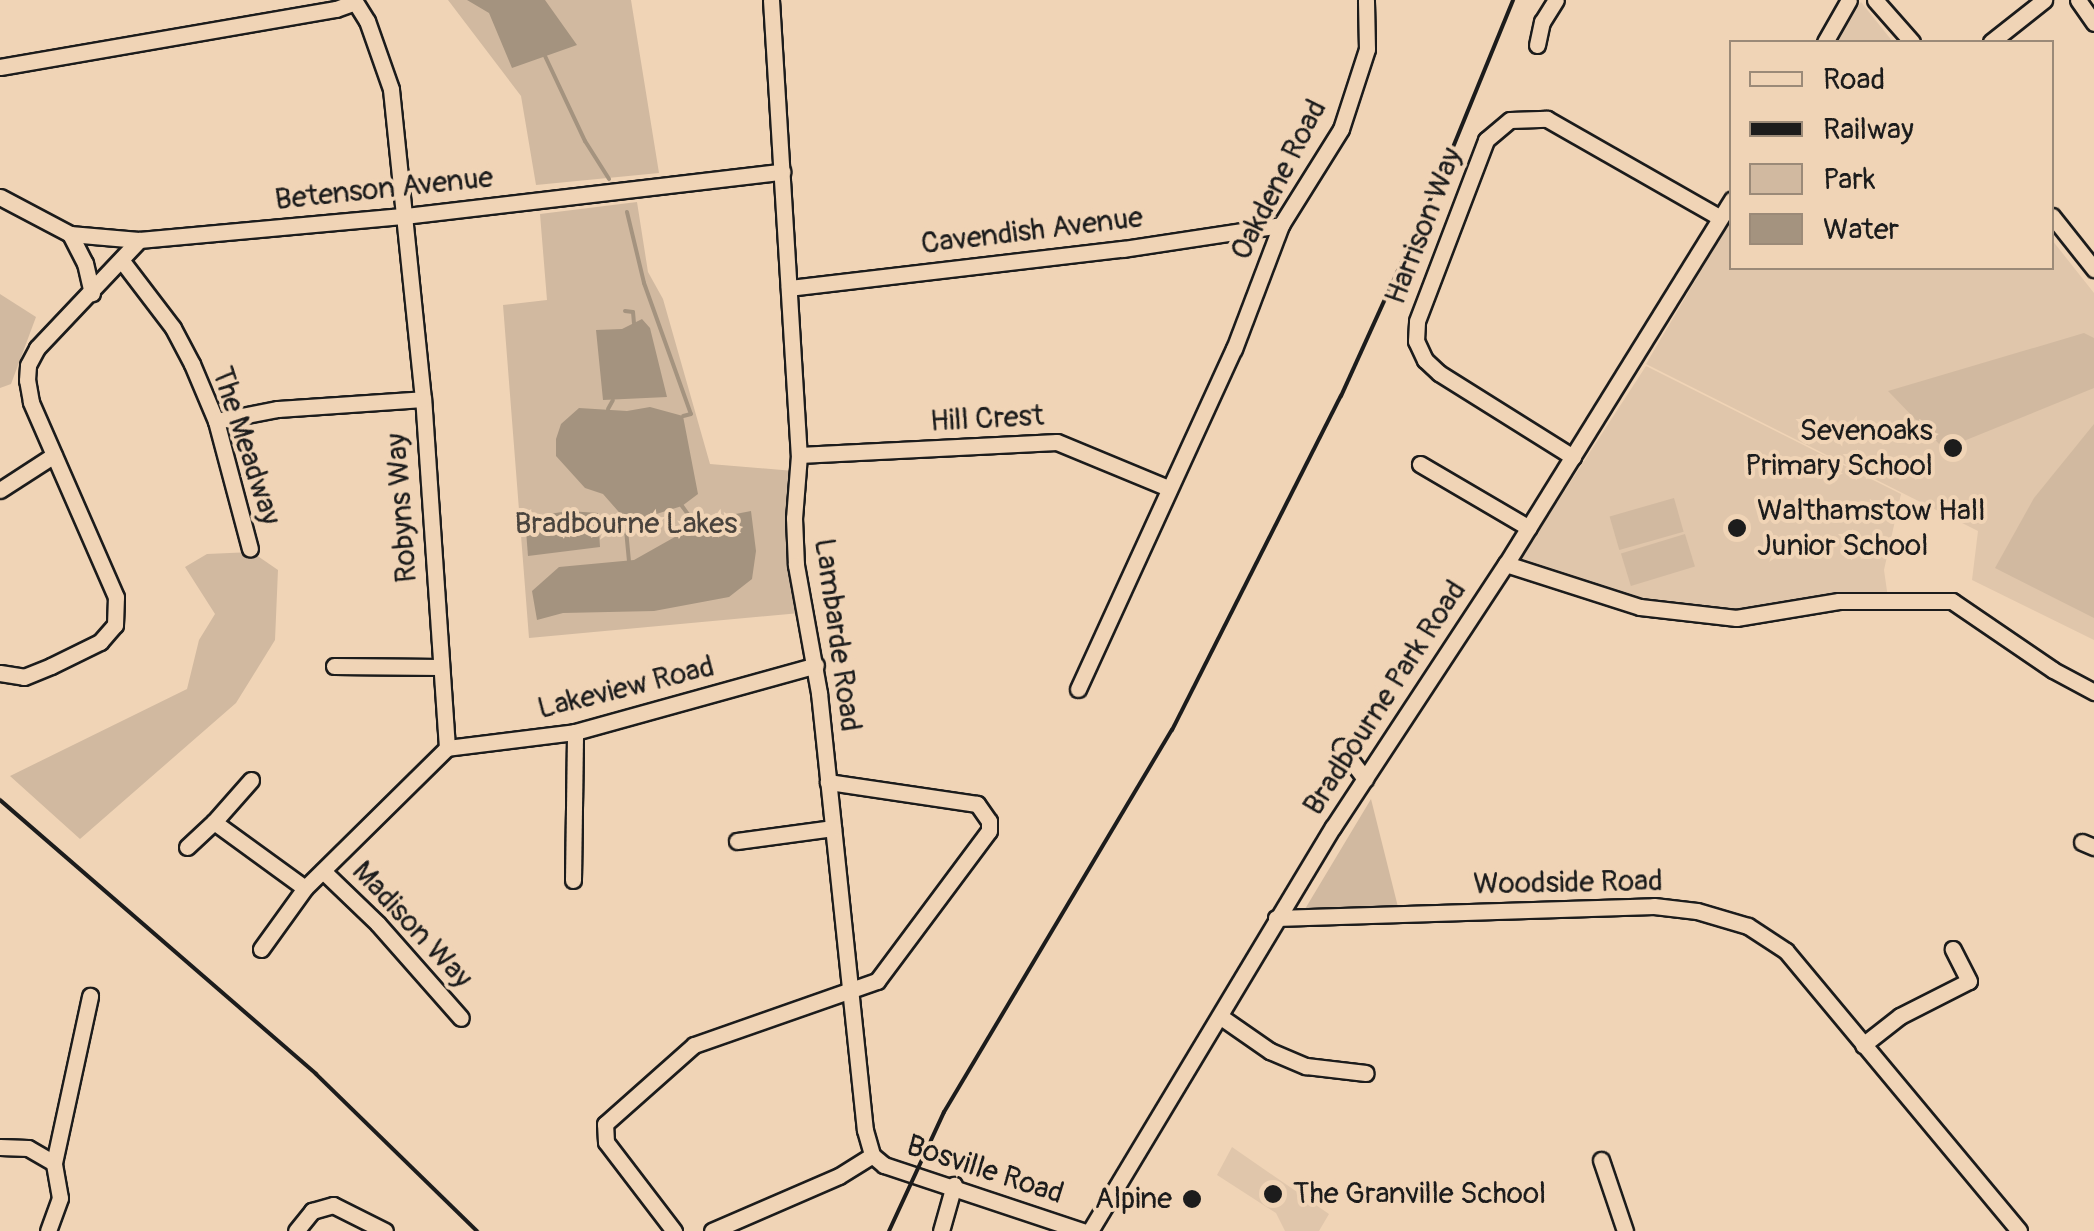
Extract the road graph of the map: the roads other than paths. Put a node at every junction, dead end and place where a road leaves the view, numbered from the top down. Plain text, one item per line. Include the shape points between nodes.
1 (772, 0) edge
2 (1366, 0) edge
3 (1556, 0) edge
4 (1850, 0) edge
5 (1875, 0) edge
6 (2044, 0) edge
7 (2078, 0) edge
8 (354, 1) edge
9 (2094, 23) edge
10 (1826, 40) edge
11 (1910, 40) edge
12 (1994, 40) edge
13 (1537, 45) dead end
14 (0, 67) edge
15 (782, 172) junction
16 (0, 197) edge
17 (1729, 204) edge
18 (405, 216) junction
19 (1720, 217) junction
20 (2054, 219) edge
21 (1280, 226) junction
22 (70, 234) junction
23 (140, 240) junction
24 (122, 262) junction
25 (2094, 269) edge
26 (789, 288) junction
27 (92, 293) junction
28 (423, 399) junction
29 (216, 422) junction
30 (54, 454) junction
31 (799, 454) junction
32 (1574, 457) junction
33 (1420, 464) dead end
34 (1168, 488) junction
35 (0, 490) edge
36 (1529, 528) junction
37 (250, 549) dead end
38 (1506, 564) junction
39 (816, 665) junction
40 (334, 666) dead end
41 (440, 667) junction
42 (0, 673) edge
43 (1078, 690) dead end
44 (2094, 692) edge
45 (575, 732) junction
46 (1342, 747) dead end
47 (446, 748) junction
48 (251, 780) dead end
49 (1365, 780) junction
50 (828, 782) junction
51 (214, 822) junction
52 (832, 828) junction
53 (737, 841) dead end
54 (187, 847) dead end
55 (324, 871) junction
56 (574, 880) dead end
57 (305, 888) junction
58 (1276, 918) junction
59 (1954, 948) dead end
60 (261, 949) dead end
61 (852, 990) junction
62 (90, 996) dead end
63 (1221, 1017) junction
64 (461, 1018) dead end
65 (1863, 1045) junction
66 (1366, 1073) dead end
67 (0, 1147) edge
68 (872, 1155) junction
69 (1602, 1160) dead end
70 (54, 1163) junction
71 (954, 1185) junction
72 (48, 1231) edge
73 (296, 1231) edge
74 (385, 1231) edge
75 (674, 1231) edge
76 (712, 1231) edge
77 (942, 1231) edge
78 (1082, 1231) edge
79 (1090, 1231) edge
80 (1625, 1231) edge
81 (2020, 1231) edge

1 - 15 street, Lambarde Road
2 - 21 street, Oakdene Road via 1366,49 1341,129
3 - 13 street
4 - 10 street
5 - 11 street
6 - 12 street
7 - 9 street
8 - 14 street
8 - 18 street, Robyns Way via 391,89
15 - 18 street, Betenson Avenue
15 - 26 street, Lambarde Road
16 - 22 street, Betenson Avenue
17 - 19 street, Bradbourne Park Road
18 - 23 street, Betenson Avenue
18 - 28 street, Robyns Way
19 - 32 street, Bradbourne Park Road
19 - 32 street, Harrison Way via 1548,119 1510,120 1486,140 1417,321 1416,341 1439,373
20 - 25 street
21 - 26 street, Cavendish Avenue
21 - 34 street, Oakdene Road via 1234,349
22 - 23 street, Betenson Avenue
22 - 27 street
23 - 24 street
24 - 27 street
24 - 29 street, The Meadway via 173,328
26 - 31 street, Lambarde Road
27 - 30 street via 28,365 28,392
28 - 29 street via 278,409
28 - 41 street, Robyns Way
29 - 37 street, The Meadway
30 - 35 street
30 - 42 street via 116,597 116,625 100,642 51,666 24,677
31 - 34 street, Hill Crest via 1057,442
31 - 39 street, Lambarde Road via 794,540
32 - 36 street, Bradbourne Park Road
33 - 36 street
34 - 43 street, Oakdene Road
36 - 38 street, Bradbourne Park Road
38 - 44 street via 1640,608 1736,618 1840,601 1952,601
38 - 49 street, Bradbourne Park Road
39 - 45 street, Lakeview Road
39 - 50 street, Lambarde Road
40 - 41 street
41 - 47 street, Robyns Way
45 - 47 street, Lakeview Road
45 - 56 street
46 - 49 street
47 - 55 street
48 - 51 street
49 - 58 street, Bradbourne Park Road
50 - 52 street, Lambarde Road
50 - 61 street via 969,802 990,820 989,831 878,981
51 - 54 street
51 - 57 street
52 - 53 street
52 - 61 street, Lambarde Road
55 - 57 street
55 - 64 street, Madison Way
57 - 60 street
58 - 63 street, Bradbourne Park Road
58 - 65 street, Woodside Road via 1588,906 1697,911 1748,926 1786,951
59 - 65 street via 1969,981 1900,1016
61 - 68 street, Lambarde Road
61 - 75 street via 694,1045 605,1124 606,1142
62 - 70 street
63 - 66 street via 1306,1066
63 - 79 street, Bradbourne Park Road
65 - 81 street, Woodside Road
67 - 70 street via 28,1148
68 - 71 street, Bosville Road via 884,1165
68 - 76 street, Bosville Road
69 - 80 street
70 - 72 street via 60,1198
71 - 77 street
71 - 78 street, Bosville Road
73 - 74 street via 312,1210 333,1205

